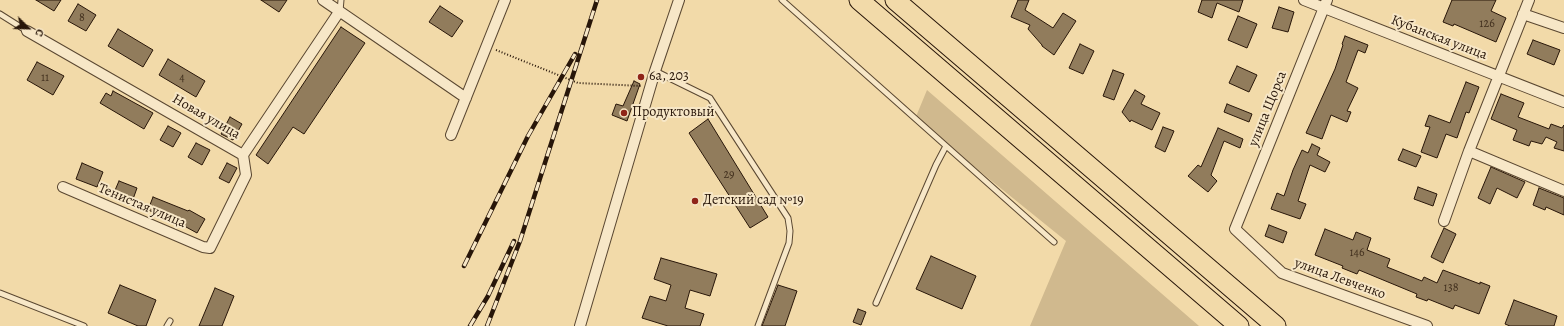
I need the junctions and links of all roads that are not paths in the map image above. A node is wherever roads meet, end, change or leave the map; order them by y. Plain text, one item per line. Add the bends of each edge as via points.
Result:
1 (322, 0) edge
2 (341, 0) edge
3 (505, 0) edge
4 (679, 0) edge
5 (782, 0) edge
6 (859, 0) edge
7 (895, 0) edge
8 (1304, 0) edge
9 (1529, 0) edge
10 (1326, 4) edge
11 (340, 12) junction
12 (0, 14) edge
13 (1523, 14) junction
14 (1564, 28) edge
15 (27, 31) joint
16 (655, 72) junction
17 (1499, 76) junction
18 (466, 98) junction
19 (1564, 102) edge
20 (450, 135) dead end
21 (946, 146) junction
22 (1469, 151) junction
23 (243, 155) junction
24 (63, 188) dead end
25 (1564, 191) edge
26 (1444, 221) dead end
27 (1234, 229) joint
28 (1054, 242) dead end
29 (0, 293) edge
30 (876, 303) dead end
31 (1236, 324) edge
32 (84, 326) edge
33 (580, 326) edge
34 (758, 326) edge
35 (1276, 326) edge
36 (1427, 326) edge

1 - 11 street
2 - 11 lane
3 - 18 street
4 - 16 street
5 - 21 lane
6 - 31 highway
7 - 35 highway
8 - 10 street, Кубанская улица
9 - 13 street
10 - 17 street, Кубанская улица
10 - 27 street, улица Щорса
11 - 18 street
11 - 23 street, Новая улица
12 - 15 lane
13 - 14 street
13 - 17 street
15 - 23 street, Новая улица
16 - 33 street
16 - 34 lane via 710,98 788,218 789,243
17 - 19 street, Кубанская улица
17 - 22 street
18 - 20 street
21 - 28 lane
21 - 30 lane
22 - 25 street
22 - 26 street
23 - 24 street, Тенистая улица via 246,175 210,248
27 - 36 street, улица Левченко via 1282,273
29 - 32 lane

